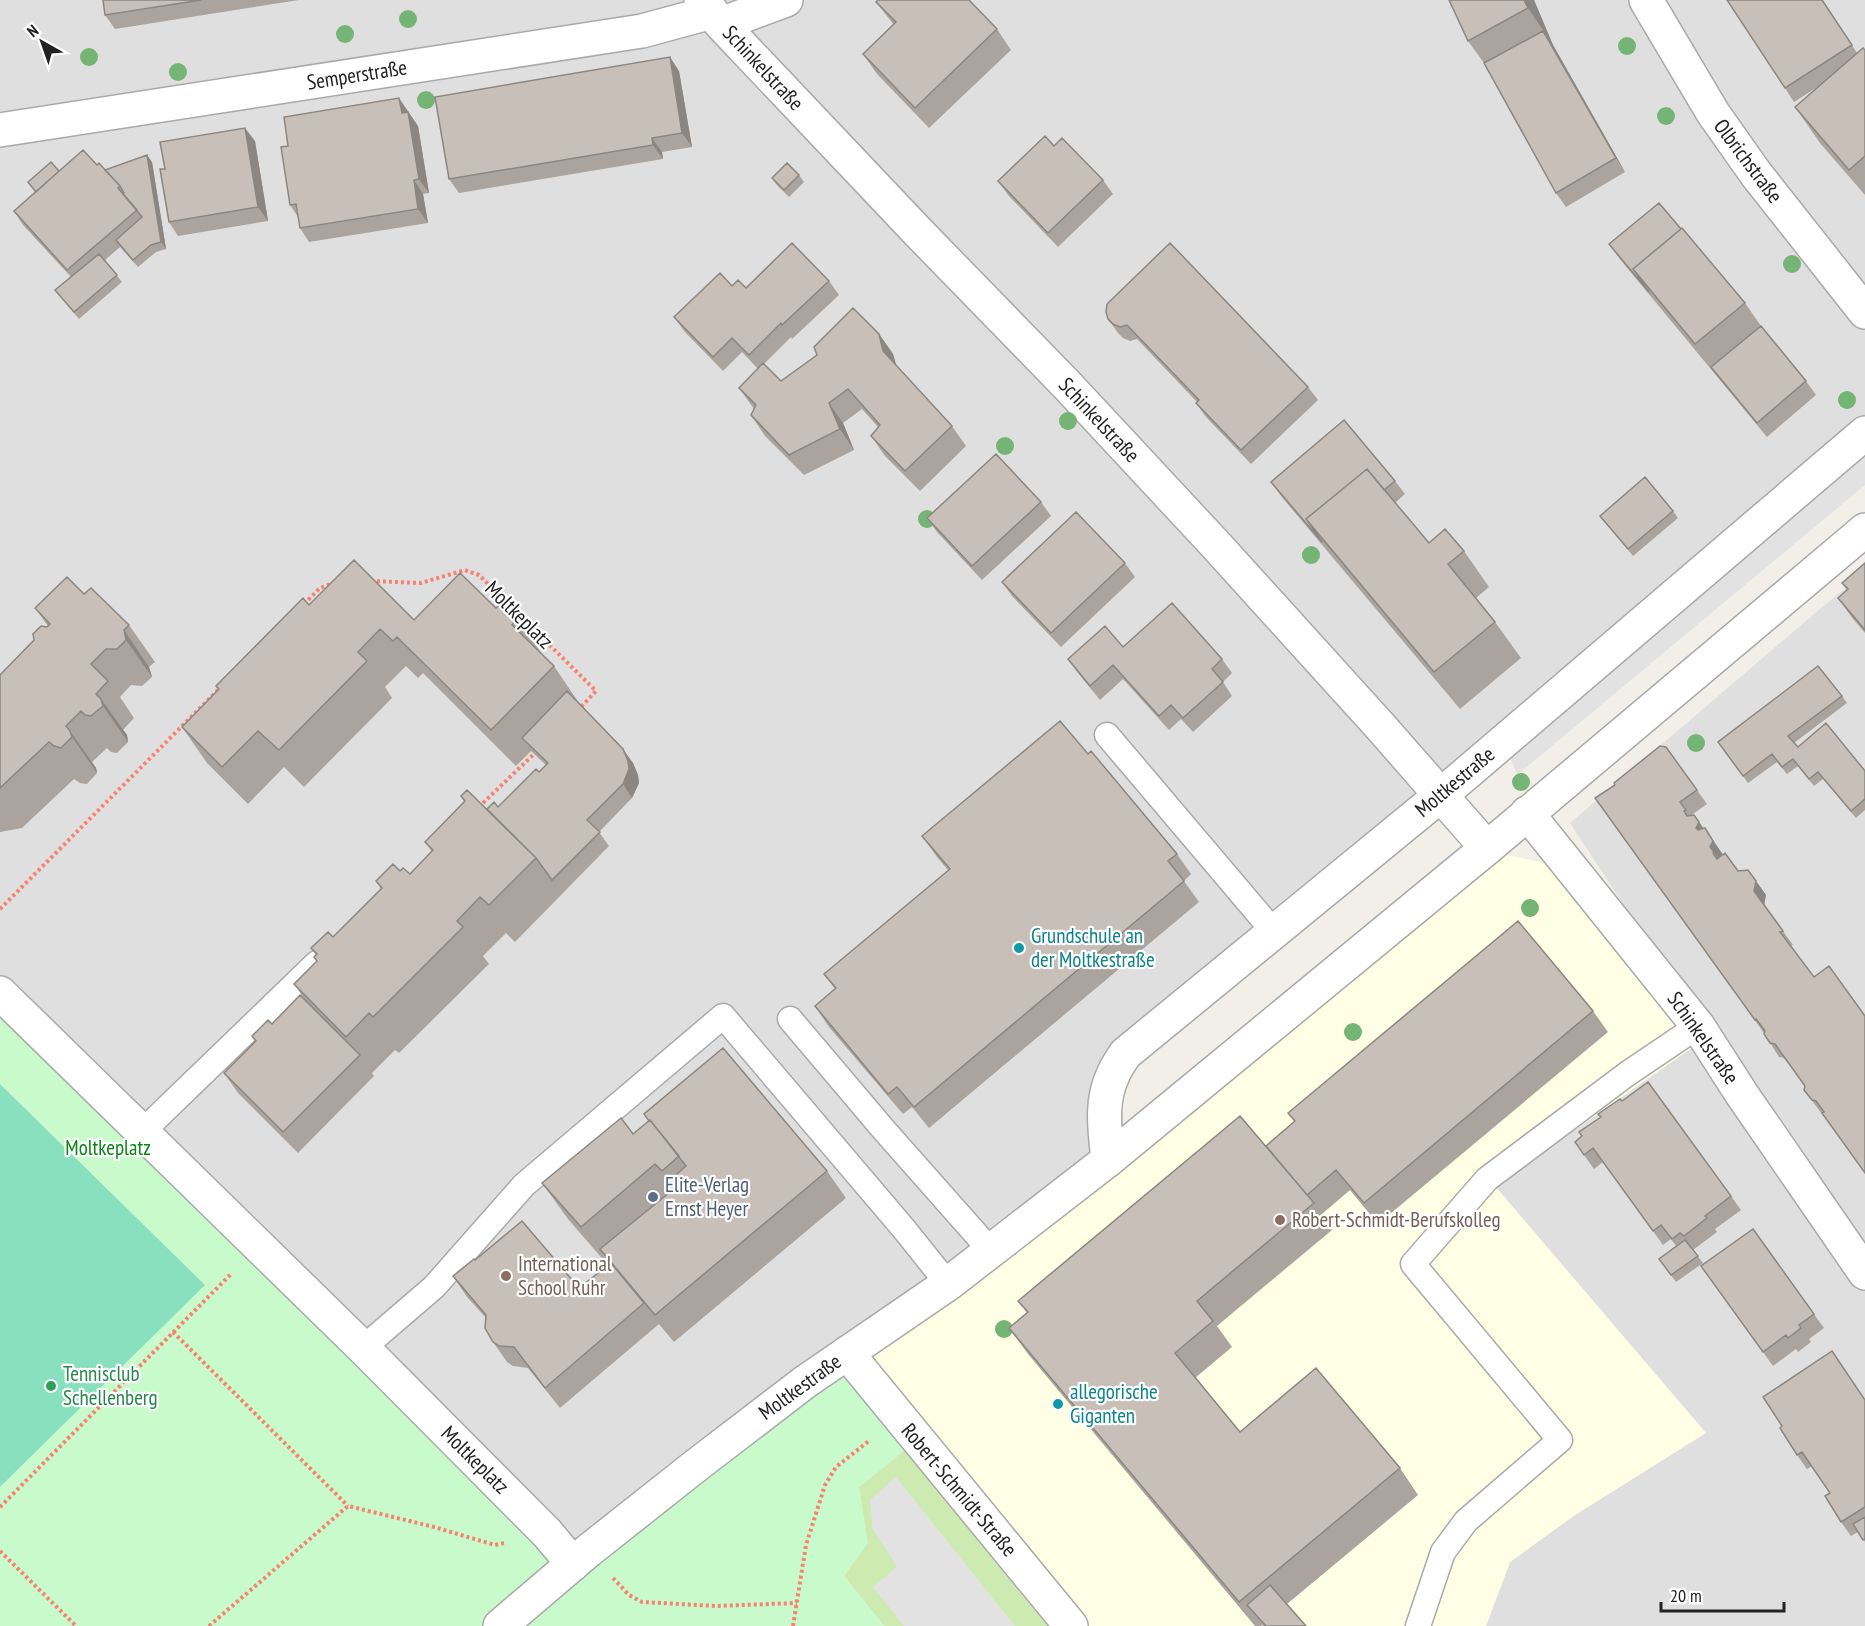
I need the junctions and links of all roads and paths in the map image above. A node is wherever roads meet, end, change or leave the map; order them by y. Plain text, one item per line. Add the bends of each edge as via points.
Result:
1 (786, 0) edge
2 (1646, 0) edge
3 (711, 12) edge
4 (0, 130) edge
5 (1865, 312) edge
6 (1865, 433) edge
7 (1865, 530) edge
8 (368, 581) edge
9 (337, 583) edge
10 (303, 605) edge
11 (227, 681) edge
12 (580, 708) edge
13 (1107, 735) dead end
14 (534, 754) edge
15 (1441, 795) junction
16 (483, 803) edge
17 (1527, 813) junction
18 (1486, 848) junction
19 (0, 909) edge
20 (1274, 933) junction
21 (329, 951) edge
22 (0, 993) edge
23 (789, 1019) dead end
24 (1698, 1026) junction
25 (142, 1132) junction
26 (1108, 1160) junction
27 (258, 1246) junction
28 (991, 1251) junction
29 (1865, 1273) edge
30 (948, 1284) junction
31 (173, 1332) junction
32 (363, 1348) junction
33 (847, 1353) junction
34 (898, 1417) junction
35 (348, 1506) junction
36 (0, 1507) edge
37 (547, 1533) junction
38 (0, 1551) edge
39 (580, 1558) junction
40 (797, 1603) junction
41 (76, 1626) edge
42 (209, 1626) edge
43 (500, 1626) edge
44 (793, 1626) edge
45 (1071, 1626) edge
46 (1418, 1626) edge

1 - 3 street, Semperstraße
2 - 5 street, Olbrichstraße via 1713,113
3 - 4 street, Semperstraße via 642,31
3 - 15 street, Schinkelstraße via 1184,510
6 - 15 street, Moltkestraße
7 - 17 street, Moltkestraße
8 - 12 path, Moltkeplatz via 421,583 465,570 479,575 596,691
9 - 10 path via 320,588
11 - 19 path
13 - 20 lane
14 - 16 path
15 - 18 street, Schinkelstraße
15 - 20 street, Moltkestraße
17 - 18 street, Moltkestraße
17 - 24 street, Schinkelstraße
18 - 26 street, Moltkestraße
20 - 26 street, Moltkestraße via 1125,1054 1112,1075 1106,1096
21 - 25 lane
22 - 25 street, Moltkeplatz
23 - 28 lane
24 - 29 street, Schinkelstraße
24 - 46 lane via 1487,1179 1413,1264 1560,1440 1466,1521 1443,1551
25 - 27 street, Moltkeplatz
26 - 28 street, Moltkestraße
27 - 31 path
27 - 32 street, Moltkeplatz
28 - 30 street, Moltkestraße
30 - 32 lane via 723,1016 524,1185 434,1287
30 - 33 street, Moltkestraße
31 - 35 path
31 - 36 path
32 - 37 street, Moltkeplatz
33 - 34 street, Robert-Schmidt-Straße
33 - 39 street, Moltkestraße
34 - 40 path via 836,1467 825,1485 806,1545
34 - 45 street, Robert-Schmidt-Straße
35 - 37 path via 495,1545
35 - 42 path
37 - 39 street, Moltkeplatz
38 - 41 path
39 - 40 path via 642,1602 716,1606
39 - 43 street, Moltkestraße
40 - 44 path

